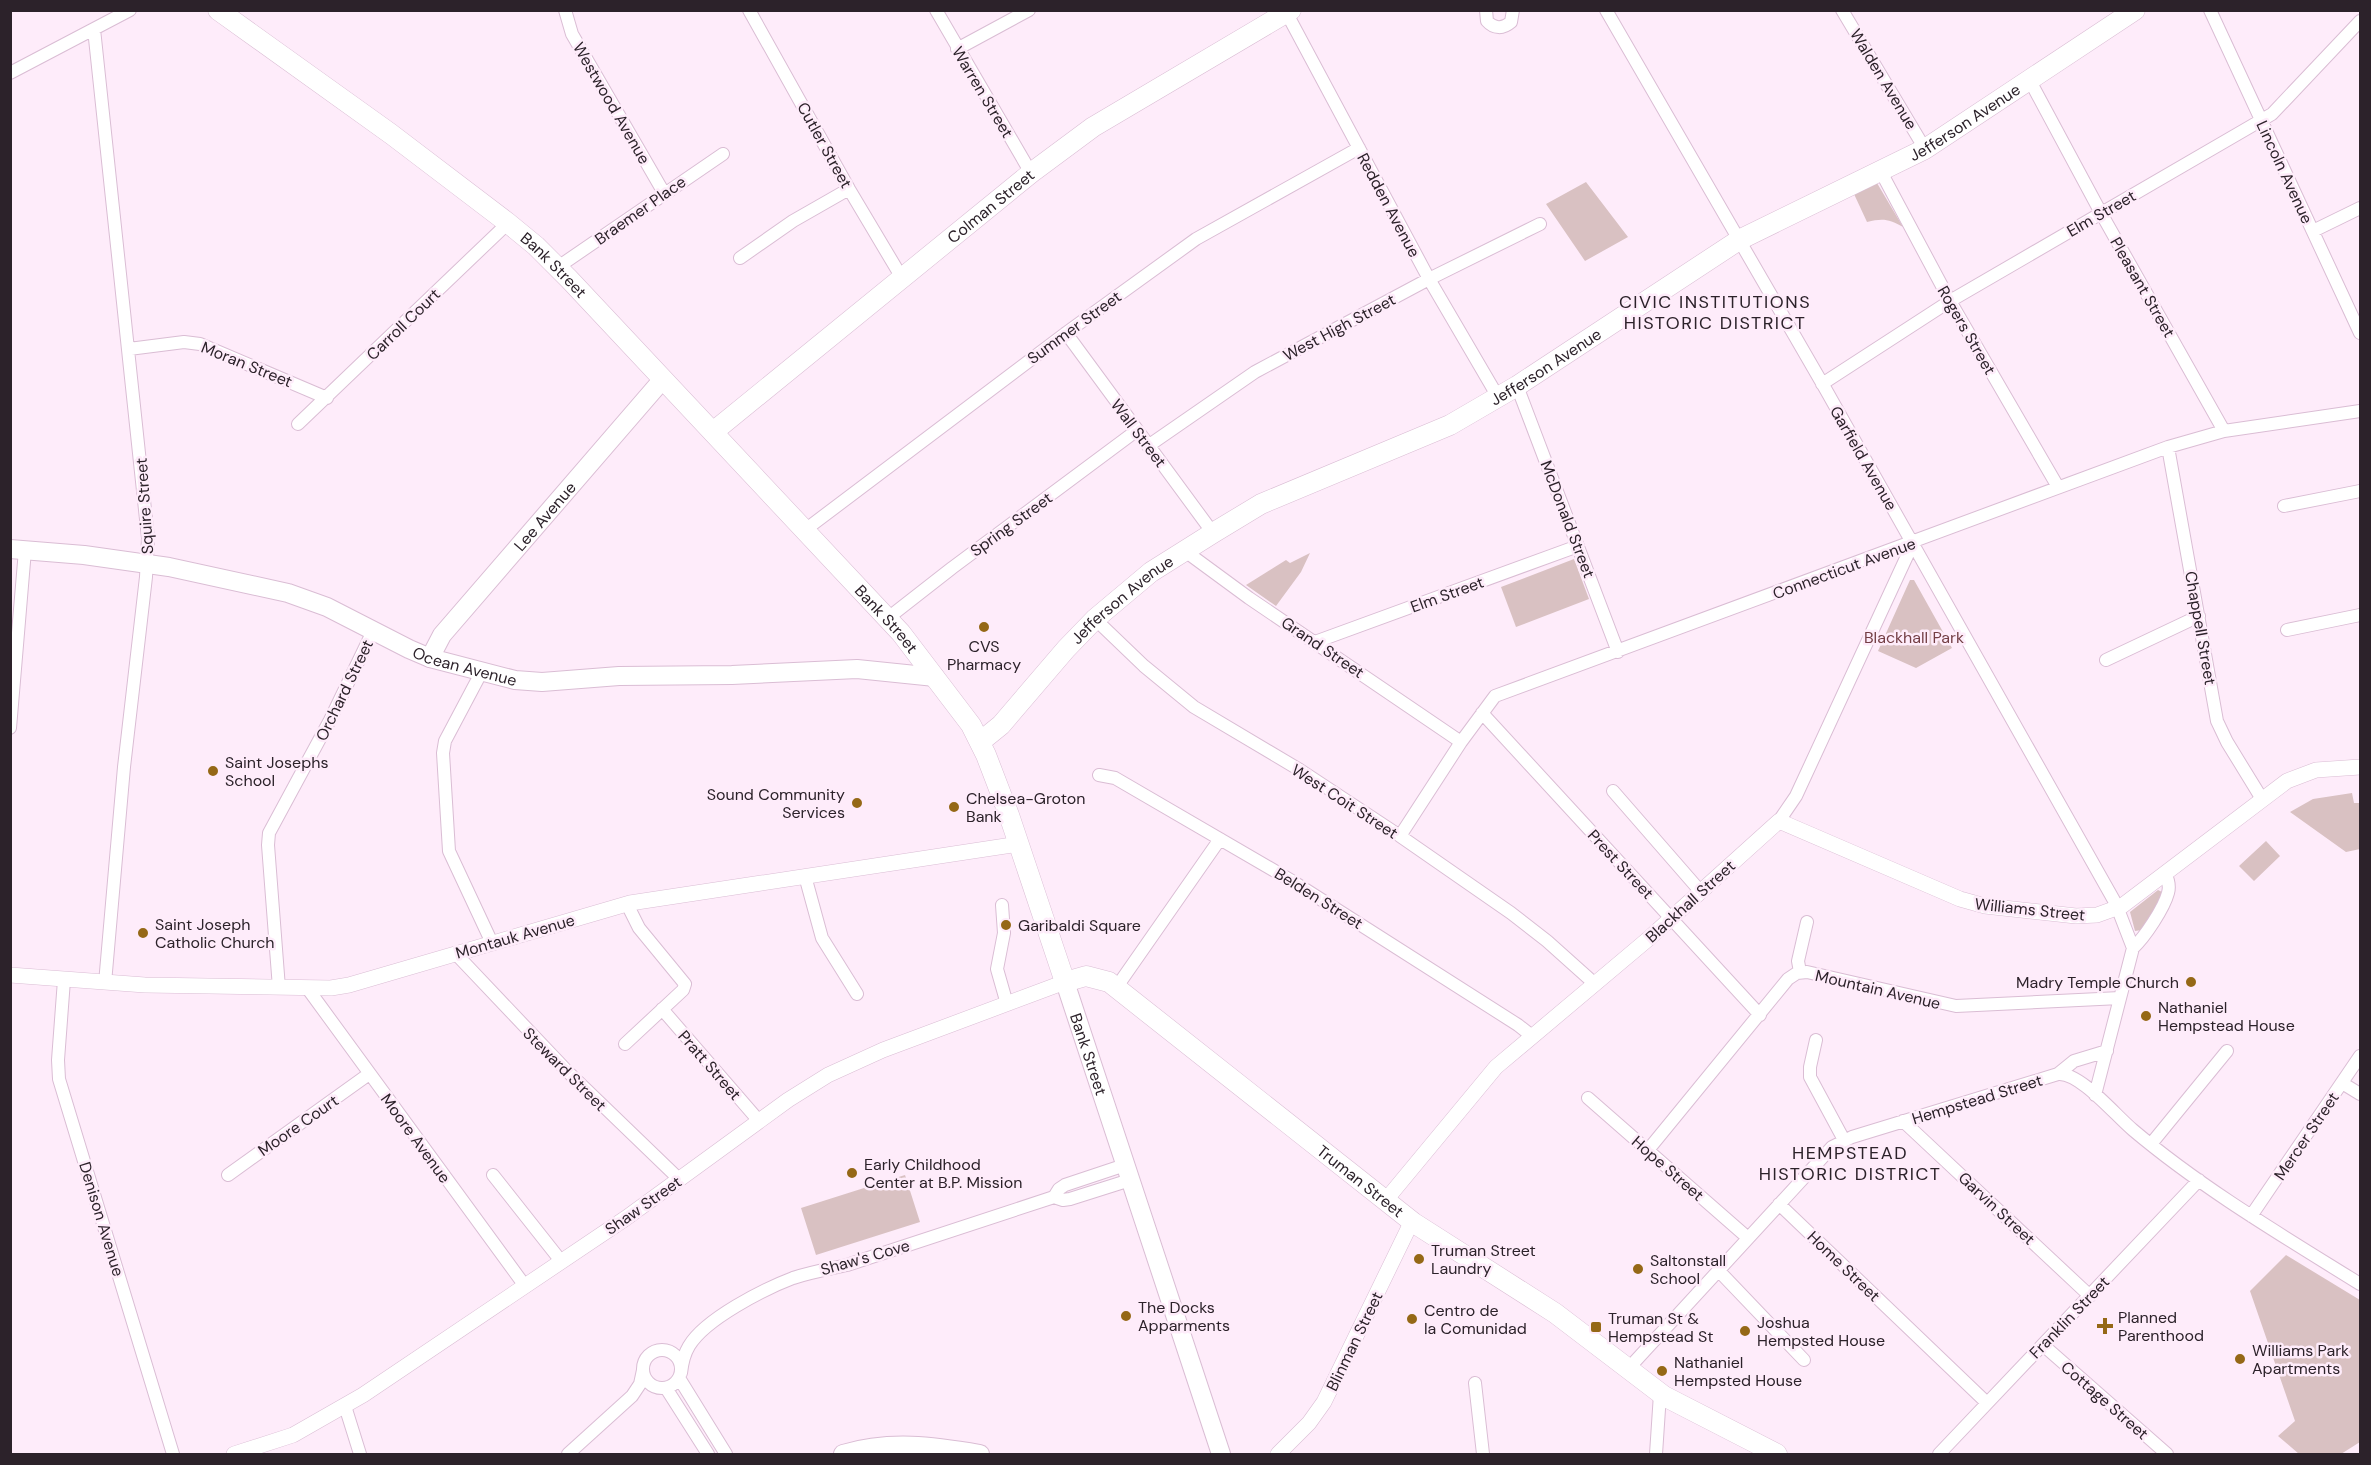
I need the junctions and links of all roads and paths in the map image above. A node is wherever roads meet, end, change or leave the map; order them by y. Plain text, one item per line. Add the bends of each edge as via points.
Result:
1 (130, 10) edge
2 (218, 10) edge
3 (565, 10) edge
4 (749, 10) edge
5 (936, 10) edge
6 (1029, 10) edge
7 (1486, 10) edge
8 (1513, 10) edge
9 (1606, 10) edge
10 (1842, 10) edge
11 (2135, 10) edge
12 (2210, 10) edge
13 (1287, 11) edge
14 (2361, 21) edge
15 (94, 29) junction
16 (957, 49) junction
17 (10, 73) edge
18 (2029, 79) junction
19 (2261, 121) junction
20 (1359, 148) junction
21 (1925, 149) junction
22 (723, 154) dead end
23 (1880, 170) junction
24 (1031, 173) junction
25 (849, 189) junction
26 (664, 193) junction
27 (2361, 208) edge
28 (2101, 213) junction
29 (508, 223) junction
30 (1540, 224) dead end
31 (2313, 231) junction
32 (1739, 240) junction
33 (740, 258) dead end
34 (558, 267) junction
35 (902, 278) junction
36 (1429, 279) junction
37 (1950, 301) junction
38 (1066, 333) junction
39 (2361, 333) edge
40 (129, 349) junction
41 (663, 379) junction
42 (1822, 384) junction
43 (1517, 387) junction
44 (1498, 397) junction
45 (327, 398) junction
46 (2361, 411) edge
47 (298, 424) dead end
48 (1136, 431) junction
49 (2224, 431) junction
50 (713, 432) junction
51 (1148, 446) junction
52 (2168, 447) junction
53 (2058, 487) junction
54 (2361, 491) edge
55 (2284, 506) dead end
56 (805, 530) junction
57 (1213, 533) junction
58 (1913, 543) junction
59 (1578, 546) junction
60 (18, 549) edge
61 (1185, 551) junction
62 (147, 564) junction
63 (2361, 615) edge
64 (2199, 616) junction
65 (888, 618) junction
66 (1095, 619) junction
67 (2287, 630) dead end
68 (373, 631) junction
69 (1315, 642) junction
70 (1617, 652) junction
71 (430, 658) junction
72 (2106, 660) dead end
73 (482, 673) junction
74 (935, 677) junction
75 (1482, 713) junction
76 (10, 728) edge
77 (981, 742) junction
78 (1461, 742) junction
79 (2361, 767) edge
80 (1099, 775) dead end
81 (1613, 791) dead end
82 (2262, 799) junction
83 (1779, 821) junction
84 (1400, 836) junction
85 (1220, 839) junction
86 (1019, 844) junction
87 (2165, 873) junction
88 (804, 876) junction
89 (1701, 892) junction
90 (627, 904) junction
91 (1002, 905) dead end
92 (2118, 908) junction
93 (1671, 918) junction
94 (1807, 922) dead end
95 (492, 943) junction
96 (2133, 948) junction
97 (456, 954) junction
98 (1800, 972) junction
99 (10, 975) edge
100 (64, 980) junction
101 (1065, 982) junction
102 (105, 983) junction
103 (1595, 984) junction
104 (279, 988) junction
105 (308, 988) junction
106 (1116, 988) junction
107 (856, 994) dead end
108 (2120, 998) junction
109 (1007, 1004) junction
110 (662, 1009) junction
111 (1760, 1015) junction
112 (1532, 1036) junction
113 (1816, 1040) dead end
114 (624, 1044) dead end
115 (2107, 1051) junction
116 (2227, 1051) dead end
117 (2361, 1056) edge
118 (369, 1074) junction
119 (2058, 1074) junction
120 (2342, 1083) junction
121 (2361, 1094) edge
122 (2095, 1095) junction
123 (1588, 1098) dead end
124 (759, 1121) junction
125 (1903, 1121) junction
126 (1844, 1140) junction
127 (2151, 1144) junction
128 (1648, 1150) junction
129 (1128, 1172) junction
130 (228, 1175) dead end
131 (494, 1175) dead end
132 (680, 1179) junction
133 (2199, 1180) junction
134 (1385, 1201) junction
135 (1779, 1204) junction
136 (2251, 1216) junction
137 (1412, 1221) junction
138 (1748, 1238) junction
139 (561, 1261) junction
140 (1718, 1270) junction
141 (2361, 1284) edge
142 (525, 1286) junction
143 (2090, 1296) junction
144 (690, 1344) junction
145 (2043, 1345) junction
146 (663, 1349) junction
147 (1804, 1360) dead end
148 (1628, 1369) junction
149 (643, 1370) junction
150 (680, 1375) junction
151 (1475, 1383) dead end
152 (661, 1387) junction
153 (1660, 1394) junction
154 (632, 1396) junction
155 (1987, 1403) junction
156 (345, 1406) junction
157 (1281, 1453) edge
158 (173, 1455) edge
159 (234, 1455) edge
160 (360, 1455) edge
161 (568, 1455) edge
162 (708, 1455) edge
163 (726, 1455) edge
164 (843, 1455) edge
165 (981, 1455) edge
166 (1221, 1455) edge
167 (1483, 1455) edge
168 (1656, 1455) edge
169 (1778, 1455) edge
170 (1939, 1455) edge
171 (2168, 1455) edge

1 - 15 street
2 - 29 main road, Bank Street
3 - 26 street, Westwood Avenue via 572,34
4 - 25 street, Cutler Street
5 - 16 street, Warren Street
6 - 16 street
7 - 8 street via 1487,21 1495,27 1511,22
9 - 32 street, Garfield Avenue
10 - 21 street, Walden Avenue
11 - 18 main road, Jefferson Avenue
12 - 19 street, Lincoln Avenue
13 - 20 street, Redden Avenue
13 - 24 main road, Colman Street via 1093,127
14 - 19 street, Elm Street
15 - 17 street
15 - 40 street, Squire Street
16 - 24 street, Warren Street
18 - 21 main road, Jefferson Avenue
18 - 28 street, Pleasant Street
19 - 28 street, Elm Street
19 - 31 street, Lincoln Avenue
20 - 36 street, Redden Avenue
20 - 38 street, Summer Street via 1196,238
21 - 23 main road, Jefferson Avenue
22 - 26 street, Braemer Place
23 - 32 main road, Jefferson Avenue
23 - 37 street, Rogers Street
24 - 35 main road, Colman Street
25 - 33 street via 793,220
25 - 35 street, Cutler Street
26 - 34 street, Braemer Place
27 - 31 street
28 - 37 street, Elm Street
28 - 49 street, Pleasant Street
29 - 34 main road, Bank Street
29 - 45 street, Carroll Court
30 - 36 street, West High Street
31 - 39 street, Lincoln Avenue
32 - 42 street, Garfield Avenue
32 - 43 main road, Jefferson Avenue
34 - 41 main road, Bank Street
35 - 50 main road, Colman Street
36 - 44 street, Redden Avenue
36 - 51 street, West High Street via 1255,372
37 - 42 street, Elm Street
37 - 53 street, Rogers Street
38 - 48 street, Wall Street
38 - 56 street, Summer Street
40 - 45 street, Moran Street via 184,342 200,344
40 - 62 street, Squire Street via 147,518
41 - 50 main road, Bank Street
41 - 71 main road, Lee Avenue via 442,635
42 - 58 street, Garfield Avenue
43 - 44 main road, Jefferson Avenue
43 - 59 street, McDonald Street
44 - 57 main road, Jefferson Avenue via 1450,425 1261,504
45 - 47 street, Carroll Court
46 - 49 street, Connecticut Avenue
48 - 51 street, Wall Street
48 - 65 street, Spring Street
49 - 52 street, Connecticut Avenue
50 - 56 main road, Bank Street
51 - 57 street, Wall Street
52 - 53 street, Connecticut Avenue
52 - 64 street, Chappell Street
53 - 58 street, Connecticut Avenue
54 - 55 street
56 - 65 main road, Bank Street
57 - 61 main road, Jefferson Avenue
58 - 70 street, Connecticut Avenue
58 - 83 street, Blackhall Street via 1797,796
58 - 92 street, Garfield Avenue
59 - 69 street, Elm Street
59 - 70 street, McDonald Street
60 - 62 main road, Ocean Avenue
60 - 76 street
61 - 66 main road, Jefferson Avenue via 1151,572
61 - 69 street, Grand Street
62 - 68 main road, Ocean Avenue via 288,593 327,607
62 - 102 street, Squire Street via 123,767
63 - 67 street
64 - 72 street
64 - 82 street, Chappell Street via 2217,721
65 - 74 main road, Bank Street
66 - 77 main road, Jefferson Avenue via 1001,726
66 - 84 street, West Coit Street via 1194,707
68 - 71 main road, Ocean Avenue
68 - 104 street, Orchard Street via 269,833
69 - 78 street, Grand Street
70 - 75 street, Connecticut Avenue via 1495,696
71 - 73 main road, Ocean Avenue
73 - 74 main road, Ocean Avenue via 542,682 836,669
73 - 95 street via 445,741 443,753 449,851
74 - 77 main road, Bank Street
75 - 78 street, Connecticut Avenue
75 - 93 street, Prest Street
77 - 86 main road, Bank Street
78 - 84 street, Connecticut Avenue
79 - 82 street, Williams Street via 2306,773
80 - 85 street, Belden Street via 1115,778
81 - 89 street
82 - 87 street, Williams Street
83 - 89 street, Blackhall Street
83 - 92 street, Williams Street via 1972,903 2076,916
84 - 103 street, West Coit Street via 1538,934
85 - 106 street
85 - 112 street, Belden Street via 1370,930
86 - 88 street, Montauk Avenue
86 - 101 main road, Bank Street
87 - 92 street, Williams Street
87 - 96 street via 2167,896
88 - 90 street, Montauk Avenue
88 - 107 street via 822,939
89 - 93 street, Blackhall Street
90 - 95 street, Montauk Avenue
90 - 110 street via 639,928 685,983 684,989
91 - 109 street via 1004,933 997,969
92 - 96 street, Garfield Avenue
93 - 103 street, Blackhall Street
93 - 111 street, Prest Street
94 - 98 street via 1798,961
95 - 97 street, Montauk Avenue
96 - 108 street
97 - 105 street, Montauk Avenue via 349,985
97 - 132 street, Steward Street via 567,1071
98 - 108 street, Mountain Avenue via 1956,1006
98 - 111 street, Mountain Avenue via 1788,979
99 - 100 street, Montauk Avenue
100 - 102 street, Montauk Avenue
100 - 158 street, Denison Avenue via 59,1079
101 - 106 main road, Truman Street via 1094,976
101 - 109 street, Shaw Street
101 - 129 main road, Bank Street
102 - 104 street, Montauk Avenue
103 - 112 street, Blackhall Street
104 - 105 street, Montauk Avenue
105 - 118 street, Moore Avenue
106 - 134 main road, Truman Street
108 - 115 street
109 - 124 street, Shaw Street via 849,1065 807,1087
110 - 114 street
110 - 124 street, Pratt Street
111 - 128 street, Mountain Avenue
112 - 134 street, Blackhall Street via 1485,1079
113 - 126 street via 1810,1077
115 - 119 street via 2074,1062
115 - 122 street
116 - 127 street
117 - 120 street, Mercer Street
118 - 130 street, Moore Court
118 - 142 street, Moore Avenue
119 - 122 street, Hempstead Street via 2074,1077
119 - 125 street, Hempstead Street
120 - 121 street
120 - 136 street, Mercer Street
122 - 127 street, Hempstead Street
123 - 128 street, Hope Street
124 - 132 street, Shaw Street
125 - 126 street, Hempstead Street
125 - 143 street, Garvin Street
126 - 135 street, Hempstead Street via 1826,1151
127 - 133 street, Hempstead Street
128 - 138 street, Hope Street
129 - 144 street, Shaw's Cove via 1065,1185 1054,1197 775,1285 737,1305
129 - 166 main road, Bank Street
131 - 139 street
132 - 139 street, Shaw Street
133 - 136 street, Hempstead Street
133 - 143 street, Franklin Street
134 - 137 main road, Truman Street
135 - 138 street, Hempstead Street
135 - 155 street, Home Street
136 - 141 street, Hempstead Street
137 - 148 main road, Truman Street via 1555,1313
137 - 157 street, Blinman Street via 1324,1402
138 - 140 street, Hempstead Street
139 - 142 street, Shaw Street
140 - 147 street
140 - 148 street, Hempstead Street
142 - 156 street, Shaw Street
143 - 145 street, Franklin Street
144 - 146 street, Shaw's Cove
144 - 150 street
145 - 155 street, Franklin Street
145 - 171 street, Cottage Street
146 - 149 street via 648,1355
146 - 150 street via 678,1357
148 - 153 main road, Truman Street
149 - 152 street via 646,1380
149 - 154 street
150 - 152 street
150 - 163 street
151 - 167 street
152 - 154 street
152 - 162 street
153 - 168 street
153 - 169 main road, Truman Street
154 - 161 street
155 - 170 street, Franklin Street
156 - 159 street, Shaw Street via 293,1435
156 - 160 street
164 - 165 main road via 900,1444

